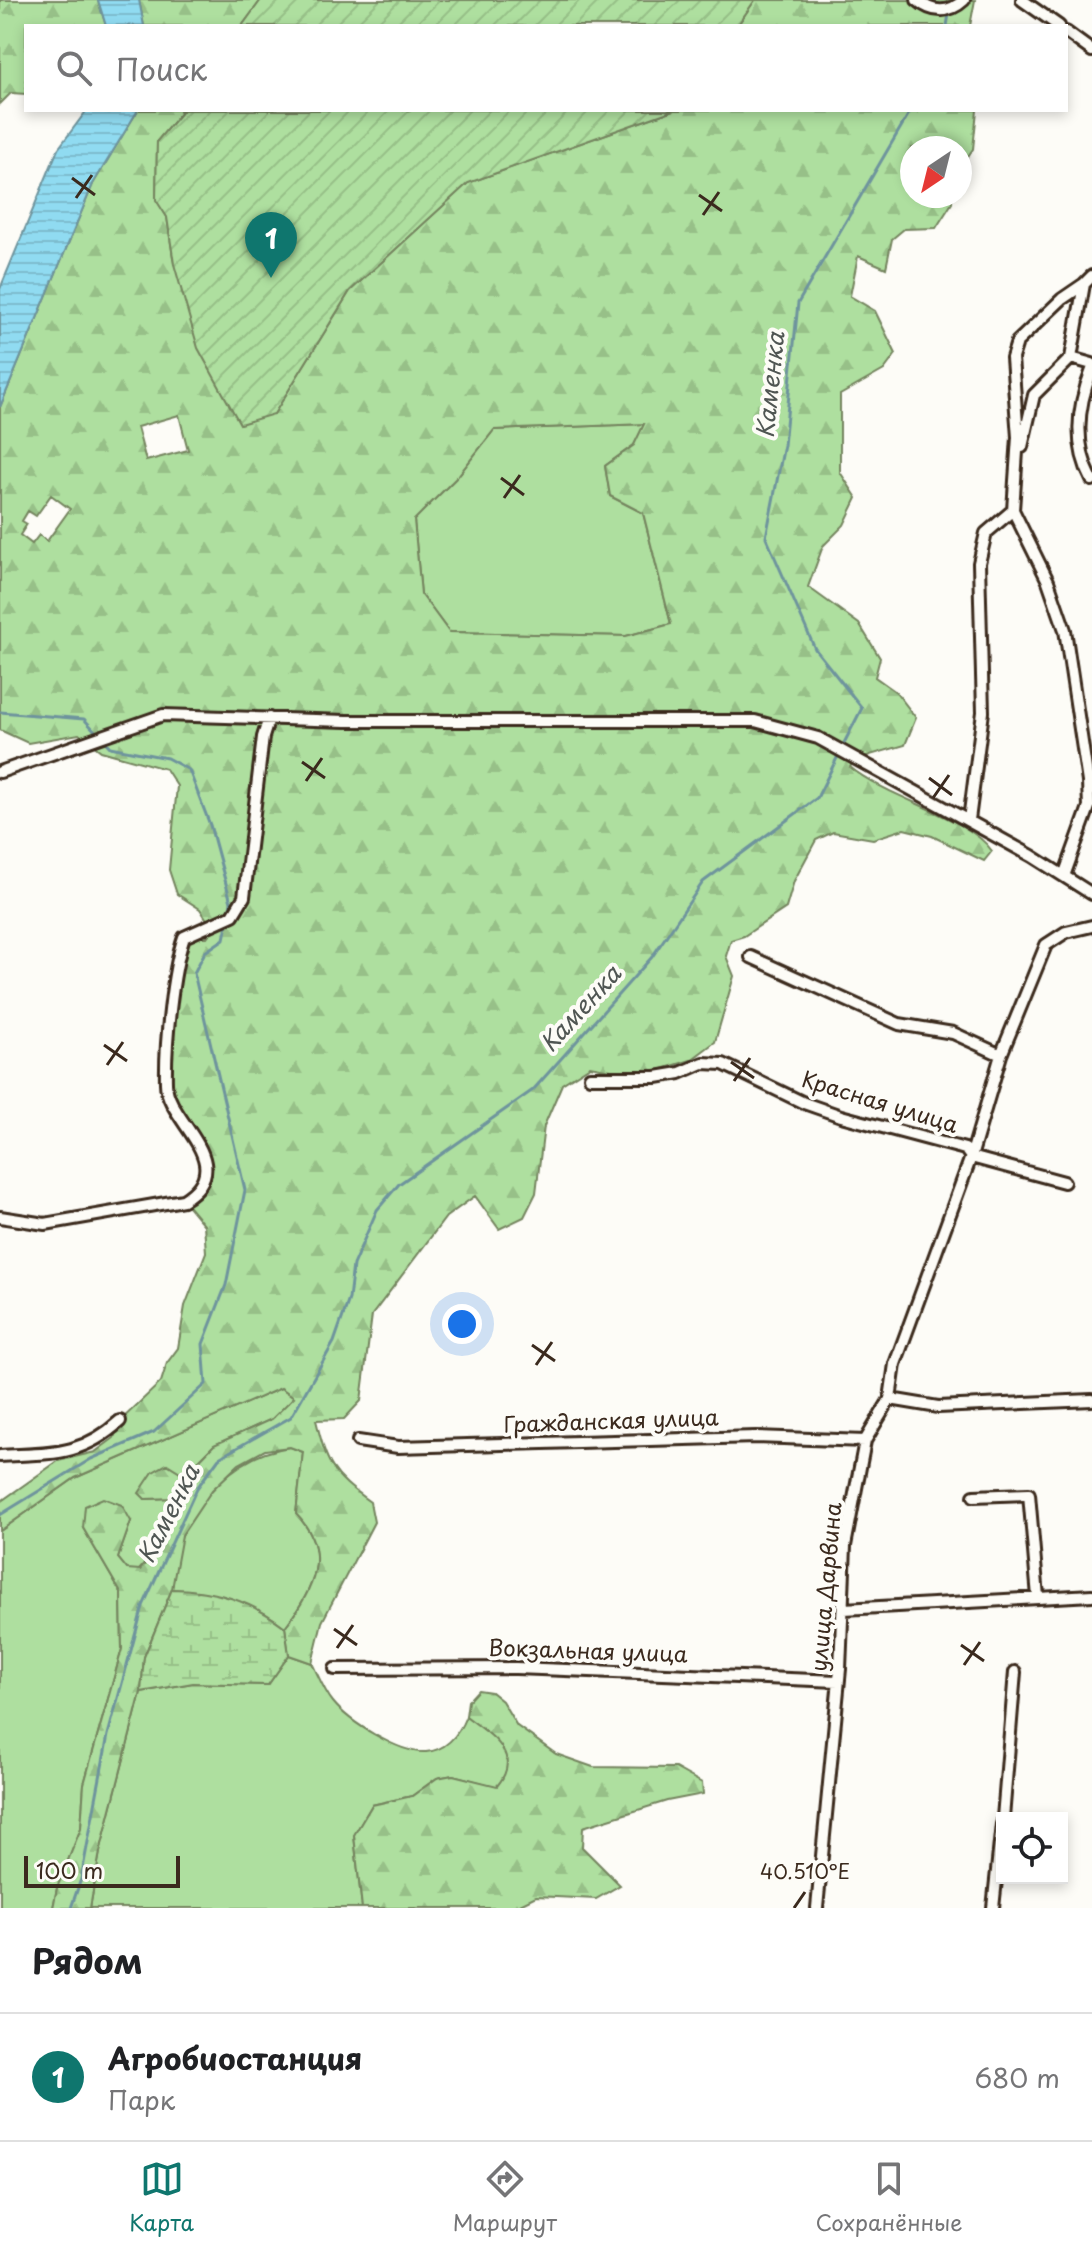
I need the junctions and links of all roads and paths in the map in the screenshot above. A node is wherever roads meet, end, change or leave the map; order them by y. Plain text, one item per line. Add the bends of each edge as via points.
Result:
1 (917, 0) edge
2 (964, 0) edge
3 (1022, 0) edge
4 (1056, 24) edge
5 (1068, 33) edge
6 (1092, 51) edge
7 (1088, 280) edge
8 (1071, 358) junction
9 (1092, 364) edge
10 (1092, 370) edge
11 (1016, 460) junction
12 (1092, 480) edge
13 (1013, 510) junction
14 (269, 718) junction
15 (0, 772) edge
16 (969, 820) junction
17 (1064, 876) junction
18 (1092, 894) edge
19 (1092, 926) edge
20 (751, 957) dead end
21 (1001, 1055) junction
22 (590, 1077) dead end
23 (971, 1157) junction
24 (1064, 1182) dead end
25 (0, 1217) edge
26 (890, 1399) junction
27 (1092, 1400) edge
28 (120, 1421) dead end
29 (358, 1441) dead end
30 (865, 1441) junction
31 (0, 1456) edge
32 (974, 1496) dead end
33 (1092, 1595) edge
34 (1038, 1597) junction
35 (844, 1609) junction
36 (335, 1669) dead end
37 (1015, 1672) dead end
38 (838, 1681) junction
39 (1003, 1812) edge
40 (996, 1880) edge
41 (817, 1908) edge
42 (993, 1908) edge

1 - 2 street via 938,11 956,8
3 - 4 street
5 - 6 street
7 - 8 street
7 - 11 street via 1017,342 1012,358
8 - 9 street
8 - 11 street via 1034,395
10 - 12 street via 1078,427
11 - 13 street
13 - 16 street via 986,533 979,563 984,698
13 - 17 street via 1065,630 1088,782 1089,807
14 - 15 street via 163,715
14 - 16 street via 755,721 818,738
14 - 25 street via 244,897 233,915 184,937 175,961 166,1087 200,1143 203,1175 196,1192 183,1200 45,1224
16 - 17 street
17 - 18 street
19 - 21 street, улица Дарвина via 1066,932 1046,945
20 - 21 street via 888,1020 953,1033
21 - 23 street, улица Дарвина
22 - 23 street, Красная улица via 643,1078 680,1073 703,1063 723,1064 804,1103 965,1149
23 - 24 street, Красная улица
23 - 26 street, улица Дарвина via 895,1364
26 - 27 street via 938,1407
26 - 30 street, улица Дарвина
28 - 31 street via 86,1447
29 - 30 street, Гражданская улица via 398,1447 756,1437
30 - 35 street, улица Дарвина via 845,1547
32 - 34 street via 1029,1494
33 - 34 street
34 - 35 street
35 - 38 street, улица Дарвина
36 - 38 street, Вокзальная улица via 516,1668
37 - 39 street
38 - 41 street, улица Дарвина
40 - 42 street

